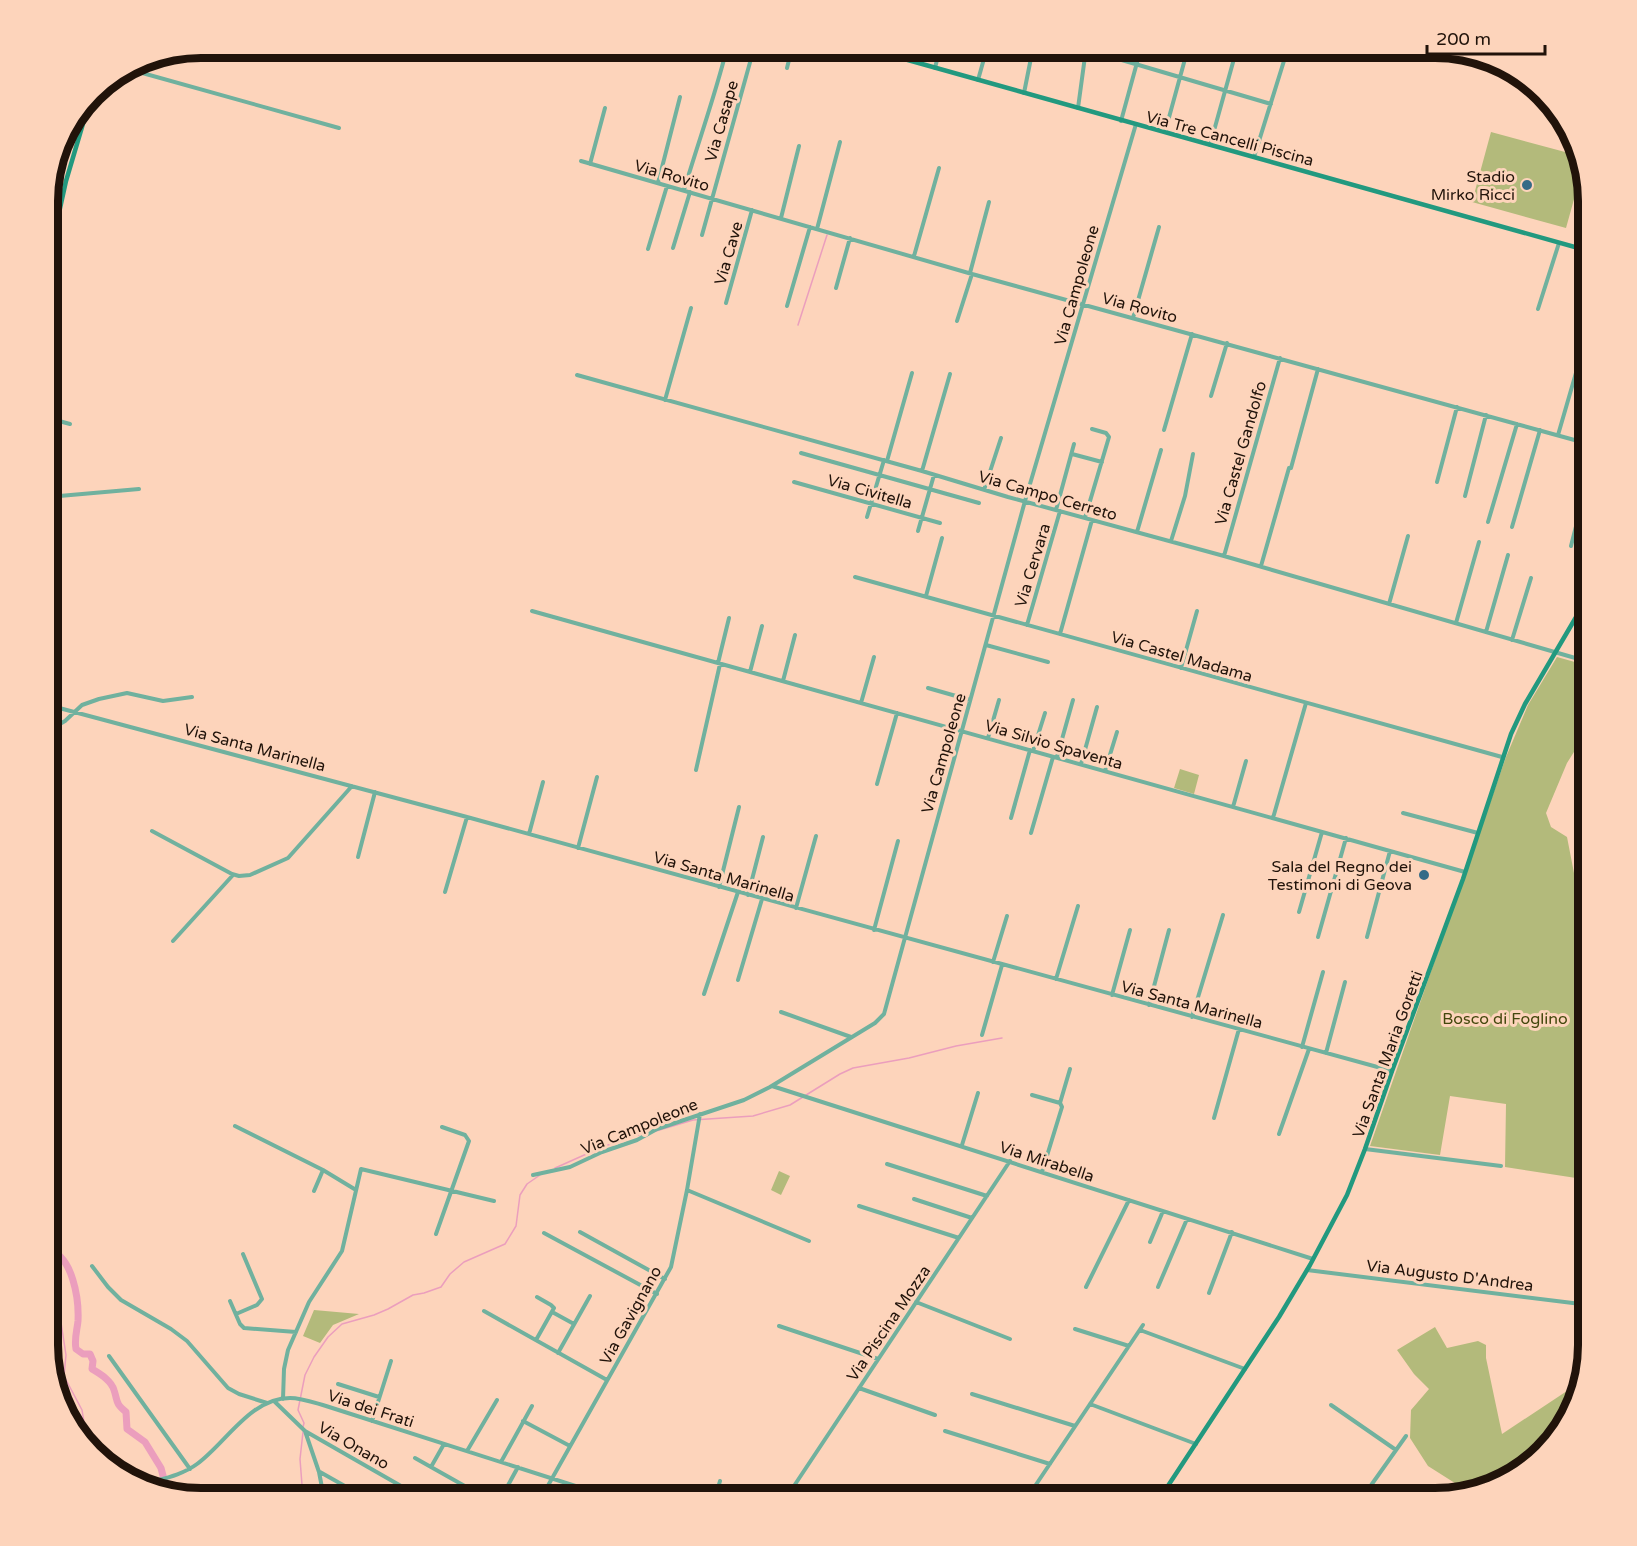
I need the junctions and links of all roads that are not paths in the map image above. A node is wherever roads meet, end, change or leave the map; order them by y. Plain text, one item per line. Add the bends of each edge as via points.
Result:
1 (901, 58) edge
2 (937, 58) edge
3 (984, 58) edge
4 (1031, 58) edge
5 (1083, 58) edge
6 (1115, 58) edge
7 (1139, 58) edge
8 (1185, 58) edge
9 (1234, 58) edge
10 (1282, 58) edge
11 (724, 59) edge
12 (751, 59) edge
13 (789, 59) edge
14 (1285, 59) joint
15 (1137, 65) junction
16 (787, 68) dead end
17 (934, 68) junction
18 (140, 72) edge
19 (1180, 77) junction
20 (978, 80) junction
21 (1225, 91) junction
22 (1024, 93) junction
23 (680, 98) dead end
24 (1271, 104) junction
25 (604, 108) dead end
26 (1078, 108) junction
27 (84, 120) edge
28 (1121, 121) junction
29 (1136, 124) junction
30 (339, 128) dead end
31 (1165, 132) junction
32 (840, 142) dead end
33 (1210, 145) junction
34 (799, 146) dead end
35 (1254, 157) junction
36 (581, 161) dead end
37 (590, 164) junction
38 (939, 168) dead end
39 (658, 183) junction
40 (667, 186) junction
41 (684, 190) junction
42 (690, 192) junction
43 (712, 198) junction
44 (62, 199) joint
45 (989, 202) dead end
46 (752, 210) junction
47 (59, 213) edge
48 (781, 218) junction
49 (810, 226) junction
50 (1159, 227) dead end
51 (817, 229) junction
52 (702, 235) dead end
53 (850, 238) junction
54 (1559, 243) junction
55 (673, 248) dead end
56 (1578, 248) edge
57 (648, 249) dead end
58 (914, 256) junction
59 (971, 273) junction
60 (836, 288) dead end
61 (726, 303) dead end
62 (1084, 304) junction
63 (787, 306) dead end
64 (691, 308) dead end
65 (1538, 309) dead end
66 (1132, 318) junction
67 (957, 321) dead end
68 (1192, 334) junction
69 (1227, 343) junction
70 (1280, 358) junction
71 (1578, 366) edge
72 (1318, 369) junction
73 (912, 373) dead end
74 (950, 374) dead end
75 (577, 375) dead end
76 (1211, 396) dead end
77 (665, 399) junction
78 (1457, 407) junction
79 (1486, 415) junction
80 (59, 421) edge
81 (70, 424) dead end
82 (1517, 424) junction
83 (1092, 429) dead end
84 (1164, 430) dead end
85 (1540, 430) junction
86 (1558, 435) junction
87 (1000, 438) dead end
88 (1578, 441) edge
89 (1074, 444) dead end
90 (1161, 450) dead end
91 (801, 453) dead end
92 (1072, 454) junction
93 (1193, 454) dead end
94 (885, 461) junction
95 (1102, 462) junction
96 (922, 471) junction
97 (879, 475) junction
98 (934, 475) junction
99 (794, 482) dead end
100 (1437, 482) dead end
101 (139, 489) dead end
102 (930, 489) junction
103 (984, 490) junction
104 (59, 496) edge
105 (1465, 496) dead end
106 (1025, 501) junction
107 (978, 503) dead end
108 (871, 504) junction
109 (1058, 511) junction
110 (867, 517) dead end
111 (922, 518) junction
112 (1085, 518) junction
113 (1578, 519) edge
114 (1092, 520) junction
115 (1488, 522) dead end
116 (940, 523) dead end
117 (1512, 527) dead end
118 (918, 531) dead end
119 (1137, 532) junction
120 (1408, 536) dead end
121 (942, 538) dead end
122 (1171, 541) junction
123 (1479, 542) dead end
124 (1571, 546) dead end
125 (1224, 555) junction
126 (1508, 555) dead end
127 (1262, 566) junction
128 (855, 577) dead end
129 (1531, 578) dead end
130 (926, 596) junction
131 (1389, 604) junction
132 (532, 611) dead end
133 (1197, 611) dead end
134 (1578, 614) edge
135 (995, 615) junction
136 (729, 618) dead end
137 (1456, 623) junction
138 (1027, 625) junction
139 (762, 626) dead end
140 (1486, 632) junction
141 (1060, 634) junction
142 (795, 635) dead end
143 (1512, 640) junction
144 (986, 645) junction
145 (1556, 653) junction
146 (874, 657) dead end
147 (1578, 659) edge
148 (1048, 662) dead end
149 (719, 664) junction
150 (1181, 668) junction
151 (750, 672) junction
152 (783, 681) junction
153 (928, 688) dead end
154 (192, 697) dead end
155 (970, 700) junction
156 (999, 700) dead end
157 (1073, 700) dead end
158 (861, 703) junction
159 (1306, 703) junction
160 (1097, 707) dead end
161 (59, 708) edge
162 (74, 712) junction
163 (897, 712) junction
164 (1045, 713) dead end
165 (59, 725) edge
166 (962, 730) junction
167 (1117, 732) dead end
168 (988, 738) junction
169 (1032, 751) junction
170 (1055, 757) junction
171 (1502, 757) junction
172 (1246, 761) dead end
173 (1081, 764) junction
174 (696, 770) dead end
175 (1105, 771) junction
176 (597, 777) dead end
177 (543, 782) dead end
178 (877, 784) dead end
179 (352, 786) junction
180 (375, 792) junction
181 (739, 807) dead end
182 (1233, 807) junction
183 (1403, 813) dead end
184 (467, 817) junction
185 (1011, 818) dead end
186 (1273, 818) junction
187 (152, 831) dead end
188 (1322, 832) junction
189 (1032, 833) dead end
190 (1478, 833) junction
191 (529, 834) junction
192 (816, 836) dead end
193 (763, 837) dead end
194 (1346, 838) junction
195 (898, 841) dead end
196 (578, 848) junction
197 (1390, 851) junction
198 (358, 857) dead end
199 (1465, 872) junction
200 (233, 875) junction
201 (718, 887) junction
202 (445, 892) dead end
203 (738, 892) junction
204 (748, 895) junction
205 (762, 899) junction
206 (1078, 906) dead end
207 (796, 908) junction
208 (1299, 912) dead end
209 (1223, 915) dead end
210 (1007, 916) dead end
211 (874, 930) junction
212 (1130, 930) dead end
213 (1169, 930) dead end
214 (1318, 937) dead end
215 (1366, 937) dead end
216 (905, 938) junction
217 (173, 941) dead end
218 (993, 962) junction
219 (1002, 964) junction
220 (1323, 972) dead end
221 (1056, 979) junction
222 (738, 980) dead end
223 (1345, 982) dead end
224 (704, 994) dead end
225 (1112, 994) junction
226 (1149, 1005) junction
227 (782, 1012) dead end
228 (1192, 1017) junction
229 (1239, 1029) junction
230 (982, 1035) dead end
231 (851, 1037) junction
232 (1302, 1047) junction
233 (1309, 1049) junction
234 (1326, 1053) junction
235 (1070, 1069) dead end
236 (1392, 1071) junction
237 (772, 1086) junction
238 (978, 1093) dead end
239 (1032, 1095) dead end
240 (1060, 1103) junction
241 (700, 1114) junction
242 (1214, 1118) dead end
243 (236, 1126) dead end
244 (442, 1127) dead end
245 (1279, 1134) dead end
246 (962, 1145) junction
247 (1365, 1149) junction
248 (1010, 1161) junction
249 (887, 1164) dead end
250 (1501, 1166) dead end
251 (323, 1170) junction
252 (1042, 1172) junction
253 (533, 1175) dead end
254 (356, 1190) junction
255 (452, 1190) junction
256 (687, 1190) junction
257 (314, 1191) dead end
258 (987, 1196) junction
259 (914, 1199) dead end
260 (1129, 1200) junction
261 (494, 1201) dead end
262 (859, 1206) dead end
263 (1163, 1211) junction
264 (972, 1218) junction
265 (1187, 1218) junction
266 (1232, 1232) junction
267 (436, 1233) dead end
268 (543, 1233) dead end
269 (580, 1233) dead end
270 (959, 1238) junction
271 (809, 1241) dead end
272 (1150, 1242) dead end
273 (243, 1254) dead end
274 (1313, 1259) junction
275 (92, 1266) dead end
276 (1307, 1270) junction
277 (665, 1279) junction
278 (1086, 1287) dead end
279 (1158, 1287) dead end
280 (1209, 1293) dead end
281 (657, 1294) junction
282 (590, 1296) dead end
283 (537, 1297) dead end
284 (230, 1301) dead end
285 (916, 1302) junction
286 (1578, 1304) edge
287 (484, 1311) dead end
288 (554, 1313) dead end
289 (236, 1314) junction
290 (574, 1324) junction
291 (1143, 1325) dead end
292 (779, 1326) dead end
293 (1075, 1329) dead end
294 (1140, 1330) junction
295 (296, 1332) junction
296 (1010, 1339) dead end
297 (536, 1340) junction
298 (1129, 1346) junction
299 (558, 1353) junction
300 (109, 1356) dead end
301 (878, 1359) junction
302 (391, 1361) dead end
303 (1245, 1369) junction
304 (607, 1380) junction
305 (339, 1384) dead end
306 (859, 1388) junction
307 (972, 1394) dead end
308 (379, 1397) junction
309 (283, 1399) junction
310 (497, 1400) dead end
311 (274, 1401) junction
312 (268, 1404) junction
313 (1090, 1404) junction
314 (1331, 1405) dead end
315 (532, 1406) dead end
316 (935, 1415) dead end
317 (372, 1421) junction
318 (523, 1421) junction
319 (1075, 1426) junction
320 (305, 1431) junction
321 (945, 1431) dead end
322 (1406, 1436) dead end
323 (444, 1444) junction
324 (1197, 1444) junction
325 (570, 1446) junction
326 (1396, 1450) junction
327 (467, 1451) junction
328 (415, 1458) dead end
329 (501, 1462) junction
330 (1050, 1464) junction
331 (431, 1467) junction
332 (518, 1467) junction
333 (190, 1469) junction
334 (319, 1472) junction
335 (552, 1478) junction
336 (156, 1480) edge
337 (720, 1481) dead end
338 (322, 1488) edge
339 (348, 1488) edge
340 (404, 1488) edge
341 (468, 1488) edge
342 (506, 1488) edge
343 (546, 1488) edge
344 (582, 1488) edge
345 (718, 1488) edge
346 (793, 1488) edge
347 (1034, 1488) edge
348 (1167, 1488) edge
349 (1369, 1488) edge

1 - 17 main road, Via Tre Cancelli Piscina
2 - 17 street
3 - 20 street
4 - 22 street
5 - 26 street
6 - 15 street
7 - 15 street
8 - 19 street
9 - 21 street
10 - 14 street
11 - 41 street
12 - 43 street, Via Casape
13 - 16 street
14 - 24 street
15 - 19 street
15 - 28 street
17 - 20 main road, Via Tre Cancelli Piscina
18 - 30 street
19 - 21 street
19 - 31 street
20 - 22 main road, Via Tre Cancelli Piscina
21 - 24 street
21 - 33 street
22 - 26 main road, Via Tre Cancelli Piscina
23 - 39 street
24 - 35 street
25 - 37 street
26 - 28 main road, Via Tre Cancelli Piscina
27 - 44 main road
28 - 29 main road, Via Tre Cancelli Piscina
29 - 31 main road, Via Tre Cancelli Piscina
29 - 62 street, Via Campoleone
31 - 33 main road, Via Tre Cancelli Piscina
32 - 51 street
33 - 35 main road, Via Tre Cancelli Piscina
34 - 48 street
35 - 54 main road, Via Tre Cancelli Piscina
36 - 37 street, Via Rovito
37 - 39 street, Via Rovito
38 - 58 street
39 - 40 street, Via Rovito
40 - 41 street, Via Rovito
40 - 57 street
41 - 42 street, Via Rovito
42 - 43 street, Via Rovito
42 - 55 street
43 - 46 street, Via Rovito
43 - 52 street, Via Casape
44 - 47 main road
45 - 59 street
46 - 48 street, Via Rovito
46 - 61 street, Via Cave
48 - 49 street, Via Rovito
49 - 51 street, Via Rovito
49 - 63 street
50 - 66 street
51 - 53 street, Via Rovito
53 - 58 street, Via Rovito
53 - 60 street
54 - 56 main road, Via Tre Cancelli Piscina
54 - 65 street
58 - 59 street, Via Rovito
59 - 62 street, Via Rovito
59 - 67 street
62 - 66 street, Via Rovito
62 - 106 street, Via Campoleone
64 - 77 street
66 - 68 street, Via Rovito
68 - 69 street, Via Rovito
68 - 84 street
69 - 70 street, Via Rovito
69 - 76 street
70 - 72 street, Via Rovito
70 - 125 street, Via Castel Gandolfo
71 - 86 street
72 - 78 street, Via Rovito
72 - 127 street
73 - 94 street
74 - 96 street
75 - 77 street, Via Campo Cerreto
77 - 94 street, Via Campo Cerreto
78 - 79 street, Via Rovito
78 - 100 street
79 - 82 street, Via Rovito
79 - 105 street
80 - 81 street
82 - 85 street, Via Rovito
82 - 115 street
83 - 95 street via 1109,437
85 - 86 street, Via Rovito
85 - 117 street
86 - 88 street, Via Rovito
87 - 103 street
89 - 92 street, Via Cervara
90 - 119 street
91 - 97 street
92 - 95 street
92 - 109 street, Via Cervara
93 - 122 street
94 - 96 street, Via Campo Cerreto
94 - 97 street
95 - 112 street
96 - 98 street, Via Campo Cerreto
97 - 102 street
97 - 108 street
98 - 102 street
98 - 103 street, Via Campo Cerreto
99 - 108 street, Via Civitella
101 - 104 street
102 - 107 street
102 - 111 street
103 - 106 street, Via Campo Cerreto
106 - 109 street, Via Campo Cerreto
106 - 135 street, Via Campoleone
108 - 110 street
108 - 111 street, Via Civitella
109 - 112 street, Via Campo Cerreto
109 - 138 street, Via Cervara
111 - 116 street, Via Civitella
111 - 118 street
112 - 114 street, Via Campo Cerreto
113 - 124 street
114 - 119 street, Via Campo Cerreto
114 - 141 street
119 - 122 street, Via Campo Cerreto
120 - 131 street
121 - 130 street
122 - 125 street, Via Campo Cerreto
123 - 137 street
125 - 127 street, Via Campo Cerreto
126 - 140 street
127 - 131 street, Via Campo Cerreto
128 - 130 street, Via Castel Madama
129 - 143 street
130 - 135 street, Via Castel Madama
131 - 137 street, Via Campo Cerreto
132 - 149 street, Via Silvio Spaventa
133 - 150 street
134 - 145 main road, Via Santa Maria Goretti
135 - 138 street, Via Castel Madama
135 - 144 street, Via Campoleone
136 - 149 street
137 - 140 street, Via Campo Cerreto
138 - 141 street, Via Castel Madama
139 - 151 street
140 - 143 street, Via Campo Cerreto
141 - 150 street, Via Castel Madama
142 - 152 street
143 - 145 street, Via Campo Cerreto
144 - 148 street
144 - 155 street, Via Campoleone
145 - 147 street, Via Campo Cerreto
145 - 171 main road, Via Santa Maria Goretti via 1522,708
146 - 158 street
149 - 151 street, Via Silvio Spaventa
149 - 174 street
150 - 159 street, Via Castel Madama
151 - 152 street, Via Silvio Spaventa
152 - 158 street, Via Silvio Spaventa
153 - 155 street
154 - 162 street via 162,701 125,693 90,701
155 - 166 street, Via Campoleone
156 - 168 street
157 - 170 street
158 - 163 street, Via Silvio Spaventa
159 - 171 street, Via Castel Madama
159 - 186 street
160 - 173 street
161 - 162 street, Via Santa Marinella
162 - 165 street
162 - 179 street, Via Santa Marinella
163 - 166 street, Via Silvio Spaventa
163 - 178 street
164 - 169 street
166 - 168 street, Via Silvio Spaventa
166 - 216 street, Via Campoleone
167 - 175 street
168 - 169 street, Via Silvio Spaventa
169 - 170 street, Via Silvio Spaventa
169 - 185 street
170 - 173 street, Via Silvio Spaventa
170 - 189 street
171 - 190 main road, Via Santa Maria Goretti
172 - 182 street
173 - 175 street, Via Silvio Spaventa
175 - 182 street, Via Silvio Spaventa
176 - 196 street
177 - 191 street
179 - 180 street, Via Santa Marinella
179 - 200 street via 288,858 248,876
180 - 184 street, Via Santa Marinella
180 - 198 street
181 - 201 street
182 - 186 street, Via Silvio Spaventa
183 - 190 street
184 - 191 street, Via Santa Marinella
184 - 202 street
186 - 188 street, Via Silvio Spaventa
187 - 200 street
188 - 194 street, Via Silvio Spaventa
188 - 208 street
190 - 199 main road, Via Santa Maria Goretti
191 - 196 street, Via Santa Marinella
192 - 207 street
193 - 204 street
194 - 197 street, Via Silvio Spaventa
194 - 214 street
195 - 211 street
196 - 201 street, Via Santa Marinella
197 - 199 street, Via Silvio Spaventa
197 - 215 street
199 - 236 main road, Via Santa Maria Goretti
200 - 217 street
201 - 203 street, Via Santa Marinella
203 - 204 street, Via Santa Marinella
203 - 224 street
204 - 205 street, Via Santa Marinella
205 - 207 street, Via Santa Marinella
205 - 222 street
206 - 221 street
207 - 211 street, Via Santa Marinella
209 - 228 street
210 - 218 street
211 - 216 street, Via Santa Marinella
212 - 225 street
213 - 226 street
216 - 218 street, Via Santa Marinella
216 - 231 street, Via Campoleone via 884,1014
218 - 219 street, Via Santa Marinella
219 - 221 street, Via Santa Marinella
219 - 230 street
220 - 232 street
221 - 225 street, Via Santa Marinella
223 - 234 street
225 - 226 street, Via Santa Marinella
226 - 228 street, Via Santa Marinella
227 - 231 street
228 - 229 street, Via Santa Marinella
229 - 232 street, Via Santa Marinella
229 - 242 street
231 - 237 street, Via Campoleone
232 - 233 street, Via Santa Marinella
233 - 234 street, Via Santa Marinella
233 - 245 street
234 - 236 street, Via Santa Marinella
235 - 240 street
236 - 247 main road, Via Santa Maria Goretti
237 - 241 street, Via Campoleone via 732,1105
237 - 246 street, Via Mirabella
238 - 246 street
239 - 240 street
240 - 252 street
241 - 253 street, Via Campoleone via 572,1166
241 - 256 street, Via Gavignano
243 - 251 street
244 - 255 street via 469,1140
246 - 248 street, Via Mirabella
247 - 250 street
247 - 274 main road, Via Santa Maria Goretti via 1347,1195
248 - 252 street, Via Mirabella
248 - 258 street, Via Piscina Mozza
249 - 258 street
251 - 254 street
251 - 257 street
252 - 260 street, Via Mirabella
254 - 255 street via 361,1169
254 - 295 street via 340,1254 310,1299
255 - 261 street
255 - 267 street
256 - 271 street
256 - 277 street, Via Gavignano via 674,1258
258 - 264 street, Via Piscina Mozza
259 - 264 street
260 - 263 street, Via Mirabella
260 - 278 street
262 - 270 street
263 - 265 street, Via Mirabella
263 - 272 street
264 - 270 street, Via Piscina Mozza
265 - 266 street, Via Mirabella
265 - 279 street
266 - 274 street, Via Mirabella
266 - 280 street
268 - 281 street
269 - 277 street
270 - 285 street, Via Piscina Mozza
273 - 289 street via 262,1299
274 - 276 main road, Via Santa Maria Goretti
275 - 312 street via 121,1300 188,1342 228,1388
276 - 286 street, Via Augusto D'Andrea
276 - 303 main road, Via Santa Maria Goretti
277 - 281 street, Via Gavignano
281 - 304 street, Via Gavignano
282 - 290 street
283 - 297 street via 554,1308
284 - 289 street
285 - 296 street
285 - 301 street, Via Piscina Mozza
287 - 297 street
288 - 290 street
289 - 295 street via 247,1329
290 - 299 street
291 - 294 street
292 - 301 street
293 - 298 street
294 - 298 street
294 - 303 street
295 - 309 street via 284,1364
297 - 299 street
298 - 313 street
299 - 304 street
300 - 333 street
301 - 306 street, Via Piscina Mozza
302 - 308 street
303 - 324 main road, Via Santa Maria Goretti
304 - 325 street, Via Gavignano
305 - 308 street
306 - 316 street
306 - 346 street, Via Piscina Mozza
307 - 319 street
308 - 317 street
309 - 311 street, Via dei Frati
309 - 317 street, Via dei Frati via 298,1398
310 - 327 street
311 - 312 street, Via dei Frati
311 - 320 street
312 - 333 street, Via dei Frati
313 - 319 street
313 - 324 street
314 - 326 street
315 - 318 street
317 - 323 street, Via dei Frati
318 - 325 street
318 - 329 street
319 - 330 street
320 - 334 street
320 - 340 street, Via Onano
321 - 330 street
322 - 326 street
323 - 327 street, Via dei Frati
323 - 331 street
324 - 348 main road, Via Santa Maria Goretti
325 - 335 street, Via Gavignano
326 - 349 street
327 - 329 street, Via dei Frati
328 - 331 street
329 - 332 street, Via dei Frati
330 - 347 street
331 - 341 street
332 - 335 street, Via dei Frati
332 - 342 street
333 - 336 street, Via dei Frati
334 - 338 street
334 - 339 street
335 - 343 street, Via Gavignano
335 - 344 street, Via dei Frati
337 - 345 street

